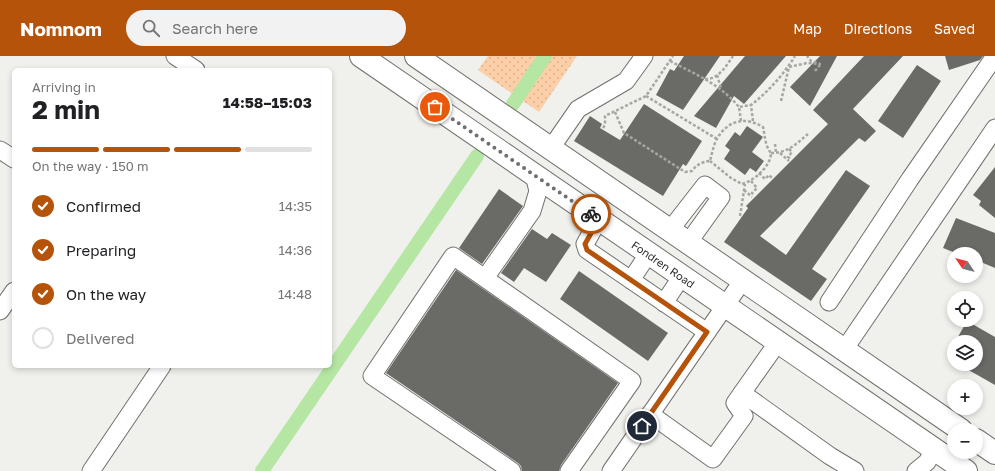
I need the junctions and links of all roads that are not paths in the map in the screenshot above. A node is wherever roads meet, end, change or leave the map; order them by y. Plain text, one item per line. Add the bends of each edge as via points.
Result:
1 (175, 56) edge
2 (361, 56) edge
3 (416, 56) edge
4 (644, 56) edge
5 (995, 56) edge
6 (193, 68) edge
7 (995, 128) edge
8 (551, 148) junction
9 (0, 150) edge
10 (12, 158) edge
11 (534, 175) junction
12 (599, 219) junction
13 (670, 230) junction
14 (688, 242) junction
15 (649, 253) junction
16 (682, 276) junction
17 (485, 278) junction
18 (631, 280) junction
19 (743, 280) junction
20 (12, 293) edge
21 (829, 302) dead end
22 (664, 303) junction
23 (725, 306) junction
24 (0, 311) edge
25 (707, 332) junction
26 (778, 342) junction
27 (844, 350) junction
28 (161, 368) edge
29 (742, 393) junction
30 (650, 414) junction
31 (951, 423) edge
32 (947, 437) edge
33 (983, 445) edge
34 (934, 450) junction
35 (995, 453) edge
36 (91, 471) edge
37 (512, 471) edge
38 (569, 471) edge
39 (611, 471) edge
40 (855, 471) edge
41 (916, 471) edge
42 (966, 471) edge

1 - 6 street
2 - 11 main road, Fondren Road
3 - 8 main road
4 - 8 street via 626,81 578,109
5 - 21 street
7 - 27 street
8 - 11 main road
8 - 13 main road
9 - 10 street
11 - 12 main road, Fondren Road
11 - 17 street via 538,190 532,211
12 - 15 main road, Fondren Road
12 - 18 street via 585,244 587,250
13 - 14 main road
13 - 14 street via 705,185 721,197
14 - 19 main road
15 - 16 main road, Fondren Road
15 - 18 street
16 - 22 street
16 - 23 main road, Fondren Road
17 - 37 street via 453,256 372,376
17 - 38 street via 632,381
18 - 22 street
19 - 23 street
19 - 27 main road
20 - 24 street
22 - 25 street
23 - 25 street
23 - 26 main road, Fondren Road
25 - 30 street
26 - 29 street
26 - 34 main road, Fondren Road
27 - 31 main road
28 - 36 street
29 - 30 street via 735,404 744,416 713,459
29 - 40 street
30 - 39 street
32 - 34 main road
33 - 35 main road
34 - 41 street via 927,462
34 - 42 main road, Fondren Road

